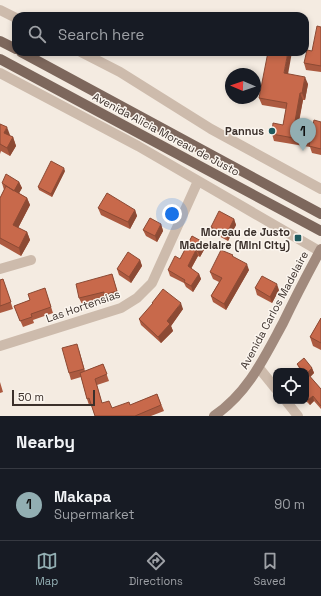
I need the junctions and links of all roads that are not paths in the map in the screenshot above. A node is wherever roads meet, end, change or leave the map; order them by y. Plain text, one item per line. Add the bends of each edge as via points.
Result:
1 (0, 10) edge
2 (12, 16) edge
3 (0, 41) edge
4 (12, 48) edge
5 (28, 56) edge
6 (89, 56) edge
7 (0, 59) edge
8 (0, 73) edge
9 (198, 181) junction
10 (321, 189) edge
11 (321, 214) edge
12 (321, 231) edge
13 (321, 250) edge
14 (32, 260) dead end
15 (0, 269) edge
16 (0, 346) edge
17 (259, 368) junction
18 (273, 385) edge
19 (288, 404) edge
20 (214, 416) edge
21 (298, 416) edge

1 - 2 street
3 - 4 main road
5 - 11 main road, Avenida Alicia Moreau de Justo
6 - 10 street via 120,72 211,130
7 - 12 main road, Avenida Alicia Moreau de Justo
8 - 9 street
9 - 13 street
9 - 16 street, Las Hortensias via 152,283 137,298 120,308
13 - 17 main road, Avenida Carlos Madelaire
14 - 15 street
17 - 18 street
17 - 20 main road, Avenida Carlos Madelaire via 244,389
19 - 21 street

